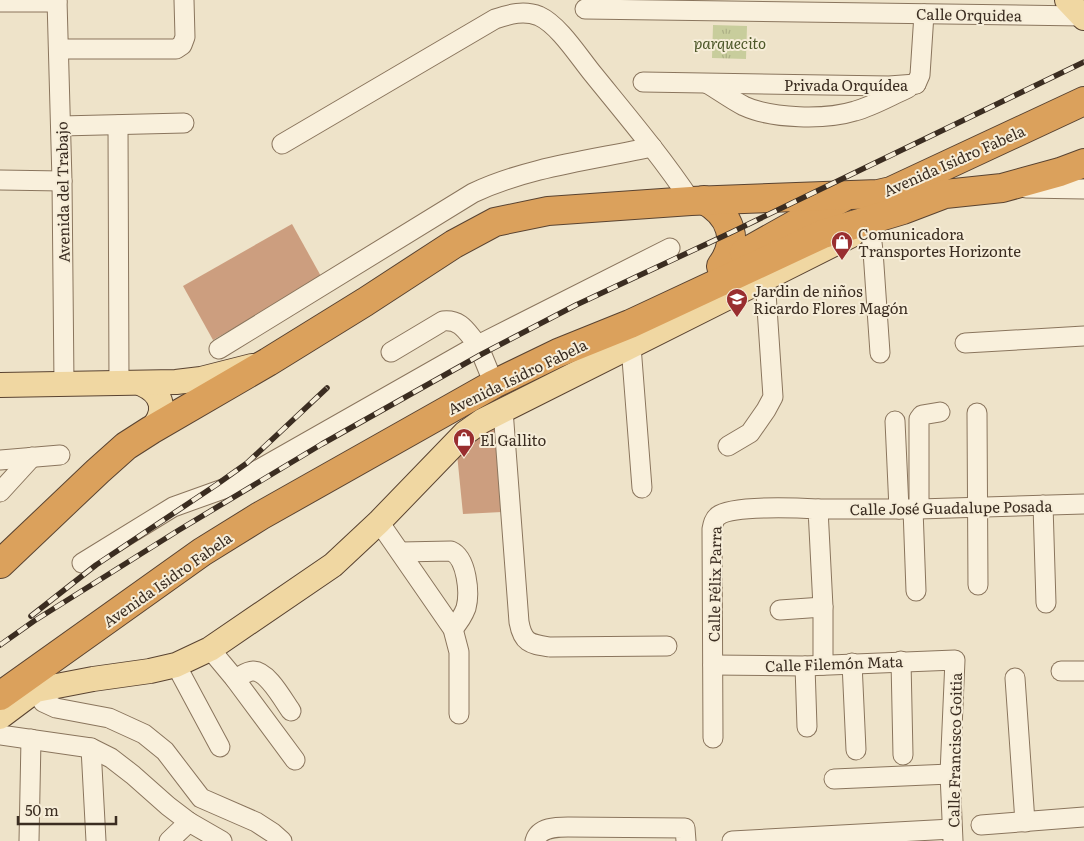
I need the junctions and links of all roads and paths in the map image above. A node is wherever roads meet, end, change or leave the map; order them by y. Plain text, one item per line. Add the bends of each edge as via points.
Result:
1 (184, 0) edge
2 (57, 1) edge
3 (0, 2) edge
4 (714, 5) edge
5 (735, 5) edge
6 (585, 9) dead end
7 (1078, 11) edge
8 (924, 14) junction
9 (59, 49) junction
10 (642, 82) dead end
11 (706, 83) junction
12 (1084, 83) edge
13 (916, 84) junction
14 (1084, 101) edge
15 (184, 123) dead end
16 (118, 125) junction
17 (61, 126) junction
18 (282, 144) dead end
19 (652, 147) junction
20 (1084, 163) edge
21 (0, 180) edge
22 (62, 181) junction
23 (1002, 188) junction
24 (1084, 189) edge
25 (847, 195) junction
26 (698, 200) junction
27 (904, 210) junction
28 (870, 226) junction
29 (670, 248) dead end
30 (721, 266) junction
31 (765, 278) junction
32 (1084, 336) edge
33 (965, 343) dead end
34 (478, 345) junction
35 (632, 346) junction
36 (219, 349) dead end
37 (391, 352) dead end
38 (558, 353) junction
39 (880, 353) dead end
40 (268, 362) junction
41 (64, 384) junction
42 (119, 384) junction
43 (142, 384) junction
44 (494, 384) junction
45 (0, 385) edge
46 (503, 410) junction
47 (940, 412) dead end
48 (977, 413) dead end
49 (895, 421) dead end
50 (151, 430) junction
51 (728, 446) dead end
52 (60, 455) dead end
53 (32, 457) junction
54 (0, 460) edge
55 (642, 488) dead end
56 (0, 492) edge
57 (1084, 504) edge
58 (1043, 505) junction
59 (978, 507) junction
60 (810, 508) junction
61 (911, 509) junction
62 (379, 522) junction
63 (401, 552) junction
64 (82, 563) dead end
65 (0, 564) edge
66 (978, 585) dead end
67 (916, 591) dead end
68 (1046, 603) dead end
69 (823, 607) junction
70 (780, 610) dead end
71 (108, 620) junction
72 (453, 629) junction
73 (667, 646) dead end
74 (210, 649) junction
75 (955, 660) joint
76 (901, 661) junction
77 (852, 663) junction
78 (713, 664) junction
79 (176, 665) junction
80 (814, 665) junction
81 (1084, 671) edge
82 (1061, 672) dead end
83 (1015, 678) dead end
84 (235, 679) junction
85 (36, 690) junction
86 (0, 696) edge
87 (291, 711) dead end
88 (459, 714) dead end
89 (0, 717) edge
90 (807, 727) dead end
91 (0, 736) edge
92 (713, 738) dead end
93 (31, 739) junction
94 (220, 747) dead end
95 (91, 748) junction
96 (856, 750) dead end
97 (903, 755) dead end
98 (295, 760) dead end
99 (950, 774) junction
100 (834, 779) dead end
101 (1084, 817) edge
102 (189, 822) junction
103 (1025, 822) junction
104 (980, 825) dead end
105 (686, 834) edge
106 (953, 835) edge
107 (29, 841) edge
108 (96, 841) edge
109 (169, 841) edge
110 (222, 841) edge
111 (282, 841) edge
112 (535, 841) edge
113 (732, 841) edge

1 - 9 street via 185,37 176,49
2 - 3 street
2 - 9 street, Avenida del Trabajo
4 - 5 street
4 - 6 street
5 - 8 street, Calle Orquidea
7 - 8 street, Calle Orquidea
8 - 13 street via 920,74
9 - 17 street, Avenida del Trabajo
10 - 11 street, Privada Orquídea
11 - 13 street, Privada Orquídea
11 - 13 street, Privada Orquídea via 744,106 789,116 824,116 855,111
12 - 25 highway
14 - 25 highway, Avenida Isidro Fabela via 891,191
15 - 16 street
16 - 17 street
16 - 42 street
17 - 22 street, Avenida del Trabajo
18 - 19 street via 495,19 526,12 540,16 561,34
19 - 26 street
19 - 36 street via 528,173 473,193
20 - 23 highway, Avenida Isidro Fabela
21 - 22 street
22 - 41 street, Avenida del Trabajo
23 - 24 street
23 - 27 highway, Avenida Isidro Fabela via 945,194
25 - 26 highway, Avenida Isidro Fabela
25 - 30 highway
26 - 30 highway via 721,211 729,226 730,251
26 - 40 highway, Avenida Isidro Fabela via 548,210 495,222 409,271
27 - 28 main road
27 - 38 highway, Avenida Isidro Fabela via 824,234 630,324
28 - 31 main road
28 - 39 street
29 - 34 street
30 - 38 highway
31 - 35 main road
31 - 51 street via 773,397 750,433
32 - 33 street
34 - 37 street via 459,323 451,320 443,321
34 - 44 street
34 - 64 street via 226,488 173,507
35 - 46 main road
35 - 55 street
38 - 44 highway, Avenida Isidro Fabela
40 - 43 main road via 201,378
40 - 50 highway, Avenida Isidro Fabela
41 - 42 main road
41 - 45 main road
42 - 43 main road
43 - 50 main road via 157,395 162,408 160,418
44 - 71 highway, Avenida Isidro Fabela via 260,516 202,552
46 - 62 main road via 465,433
46 - 73 street via 519,622 525,640 550,647
47 - 61 street via 922,415 919,419
48 - 59 street
49 - 61 street
50 - 65 highway, Avenida Isidro Fabela via 109,460
52 - 53 street
53 - 54 street
53 - 56 street
57 - 58 street, Calle José Guadalupe Posada
58 - 59 street, Calle José Guadalupe Posada
58 - 68 street
59 - 61 street, Calle José Guadalupe Posada
59 - 66 street
60 - 61 street, Calle José Guadalupe Posada
60 - 69 street
60 - 78 street, Calle Félix Parra via 734,511 716,517 712,529
61 - 67 street
62 - 63 street
62 - 74 main road via 333,565
63 - 72 street
63 - 72 street via 451,551 462,560 466,577 466,608
69 - 70 street
69 - 80 street
71 - 85 highway via 73,660
71 - 86 highway, Avenida Isidro Fabela
72 - 88 street via 459,652
74 - 79 main road
74 - 84 street
75 - 76 street, Calle Filemón Mata
75 - 99 street, Calle Francisco Goitia
76 - 77 street, Calle Filemón Mata
76 - 97 street
77 - 80 street, Calle Filemón Mata
77 - 96 street
78 - 80 street, Calle Filemón Mata
78 - 92 street, Calle Félix Parra
79 - 85 main road
79 - 94 street
80 - 90 street
81 - 82 street
83 - 103 street
84 - 87 street via 250,672 262,674
84 - 98 street
85 - 89 main road
85 - 111 street via 43,702 56,708 109,718 144,734 165,751 201,798 256,822
91 - 93 street
93 - 95 street
93 - 107 street
95 - 102 street via 134,775
95 - 108 street
99 - 100 street
99 - 106 street, Calle Francisco Goitia
101 - 103 street
102 - 109 street
102 - 110 street
103 - 104 street
105 - 112 street via 554,828 543,831
106 - 113 street

